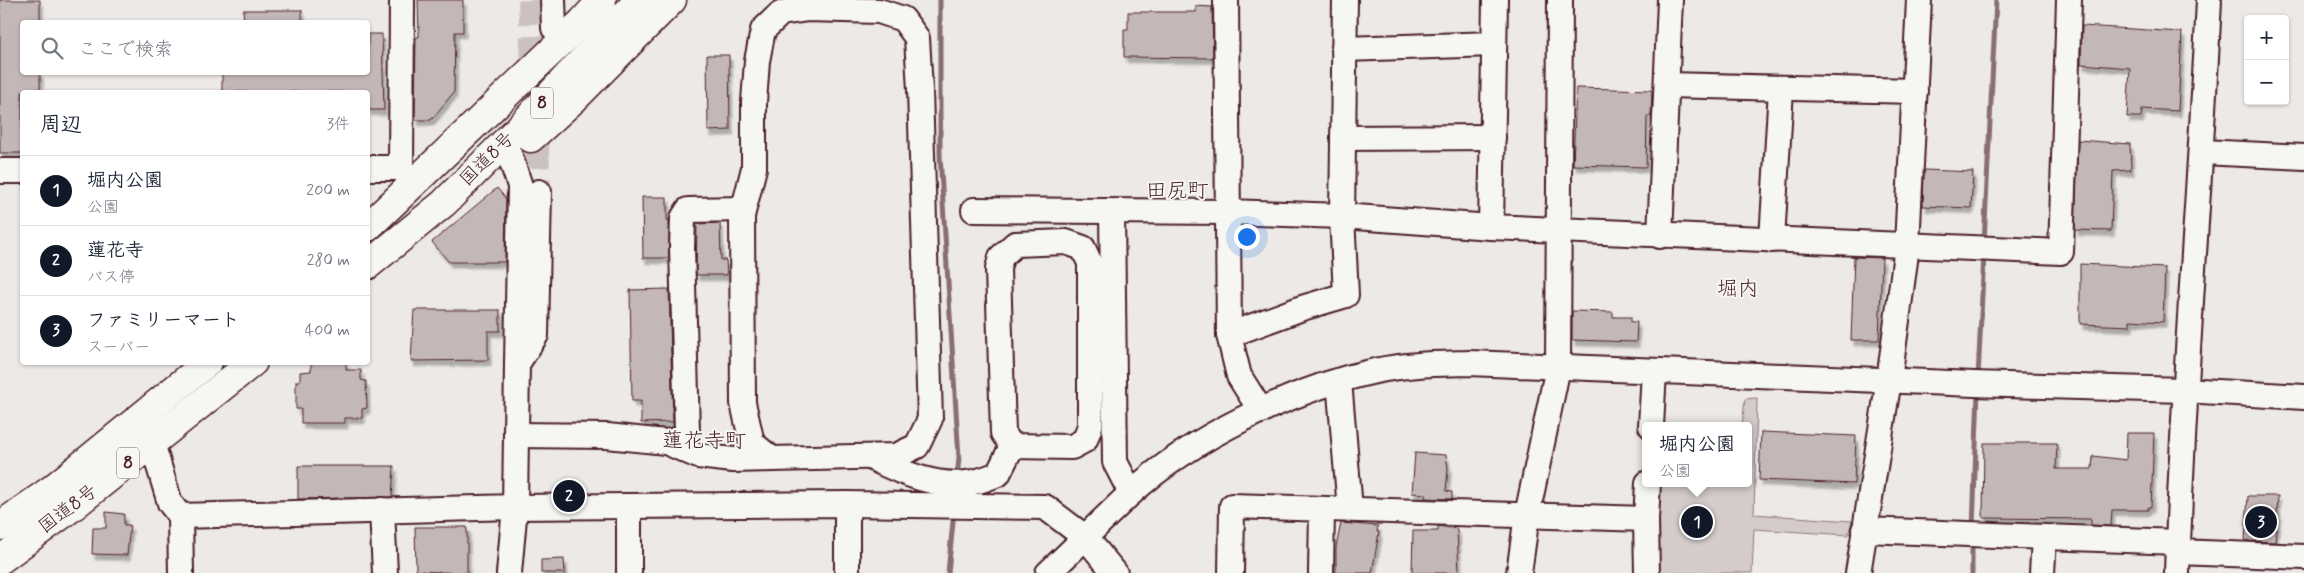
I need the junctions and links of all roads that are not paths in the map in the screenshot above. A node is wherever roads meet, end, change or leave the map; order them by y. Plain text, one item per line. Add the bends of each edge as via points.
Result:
1 (402, 0) edge
2 (553, 0) edge
3 (578, 0) edge
4 (602, 0) edge
5 (639, 0) edge
6 (672, 0) edge
7 (1226, 0) edge
8 (1345, 0) edge
9 (1495, 0) edge
10 (1560, 0) edge
11 (1670, 0) edge
12 (1919, 0) edge
13 (2069, 0) edge
14 (2208, 0) edge
15 (554, 28) junction
16 (1494, 44) junction
17 (1344, 49) junction
18 (1666, 85) junction
19 (1780, 88) junction
20 (1915, 91) junction
21 (1493, 137) junction
22 (1343, 138) junction
23 (453, 147) junction
24 (2202, 152) junction
25 (510, 156) junction
26 (2304, 157) edge
27 (370, 168) edge
28 (20, 170) edge
29 (0, 171) edge
30 (408, 176) junction
31 (538, 192) tunnel mouth
32 (444, 203) junction
33 (743, 209) junction
34 (974, 210) dead end
35 (1112, 212) junction
36 (1228, 212) junction
37 (1342, 216) junction
38 (370, 224) edge
39 (1491, 228) junction
40 (1558, 230) junction
41 (1660, 236) junction
42 (1772, 240) junction
43 (1907, 246) junction
44 (370, 263) edge
45 (1229, 335) junction
46 (517, 364) junction
47 (204, 365) edge
48 (248, 365) edge
49 (1558, 367) junction
50 (1654, 371) junction
51 (1889, 380) junction
52 (1339, 381) junction
53 (2184, 390) junction
54 (2304, 397) edge
55 (1260, 411) junction
56 (1651, 422) edge
57 (516, 435) junction
58 (666, 442) junction
59 (152, 443) junction
60 (1012, 446) junction
61 (870, 457) junction
62 (772, 459) junction
63 (1648, 487) edge
64 (1131, 493) junction
65 (948, 497) junction
66 (847, 504) junction
67 (515, 506) junction
68 (629, 506) junction
69 (1322, 508) junction
70 (1350, 509) junction
71 (382, 510) junction
72 (180, 516) junction
73 (1527, 516) junction
74 (1646, 519) junction
75 (0, 526) edge
76 (1864, 530) junction
77 (1086, 538) junction
78 (2044, 538) junction
79 (2177, 556) edge
80 (2304, 557) edge
81 (0, 560) edge
82 (181, 573) edge
83 (385, 573) edge
84 (509, 573) edge
85 (629, 573) edge
86 (847, 573) edge
87 (1048, 573) edge
88 (1116, 573) edge
89 (1231, 573) edge
90 (1321, 573) edge
91 (1519, 573) edge
92 (1647, 573) edge
93 (1858, 573) edge
94 (2042, 573) edge

1 - 30 street
2 - 15 street
3 - 15 highway, 8
4 - 23 highway, 国道8号 / 8
5 - 32 highway, 国道8号 / 8
6 - 25 highway, 8 via 574,99
7 - 36 street
8 - 17 street
9 - 16 street
10 - 40 street
11 - 18 street
12 - 20 street
13 - 43 street via 2061,252
14 - 24 street
15 - 23 highway, 8
16 - 17 street
16 - 21 street
17 - 22 street
18 - 19 street
18 - 41 street
19 - 20 street
19 - 42 street
20 - 43 street
21 - 22 street
21 - 39 street
22 - 37 street
23 - 30 highway, 国道8号 / 8
24 - 26 street
24 - 53 street
25 - 32 highway, 8
25 - 46 street via 520,186
27 - 30 street
28 - 29 street
30 - 38 highway, 国道8号 / 8
31 - 46 street via 536,336
32 - 44 highway, 国道8号 / 8
33 - 58 street via 688,210 683,218 687,432 681,439
33 - 61 street via 754,168 754,102 757,61 764,30 781,13 808,9 879,11 903,19 917,38 919,64 930,419 917,446 896,456
33 - 62 street via 743,403 752,442
34 - 35 street
35 - 36 street
35 - 64 street via 1115,462
36 - 37 street
36 - 45 street
37 - 39 street
37 - 45 street via 1346,295
39 - 40 street
40 - 41 street
40 - 49 street
41 - 42 street
42 - 43 street
43 - 51 street
45 - 55 street via 1239,376
46 - 57 street
47 - 75 highway, 国道8号 / 8 via 51,490
48 - 59 highway, 国道8号 / 8
49 - 50 street
49 - 52 street via 1469,363 1421,365 1376,371
49 - 73 street
50 - 51 street
50 - 56 street
51 - 53 street
51 - 76 street
52 - 55 street via 1295,395
52 - 70 street
53 - 54 street
53 - 79 street
55 - 64 street via 1172,462
57 - 58 street via 607,436
57 - 67 street
58 - 62 street via 698,456 733,460
59 - 72 street via 170,503
59 - 81 highway, 国道8号 / 8
60 - 60 street via 1003,433 999,263 1015,244 1066,242 1082,248 1090,263 1090,426 1085,440 1072,448
60 - 65 street via 998,474 972,482
61 - 62 street
61 - 65 street
63 - 74 street
64 - 77 street
65 - 66 street
65 - 77 street via 1045,507
66 - 68 street
66 - 86 street
67 - 68 street
67 - 71 street
67 - 84 street
68 - 85 street
69 - 70 street
69 - 89 street via 1232,506
69 - 90 street
70 - 73 street
71 - 72 street
71 - 83 street
72 - 82 street
73 - 74 street
73 - 91 street
74 - 92 street
76 - 78 street
76 - 93 street
77 - 87 street
77 - 88 street
78 - 79 street
78 - 94 street
79 - 80 street

